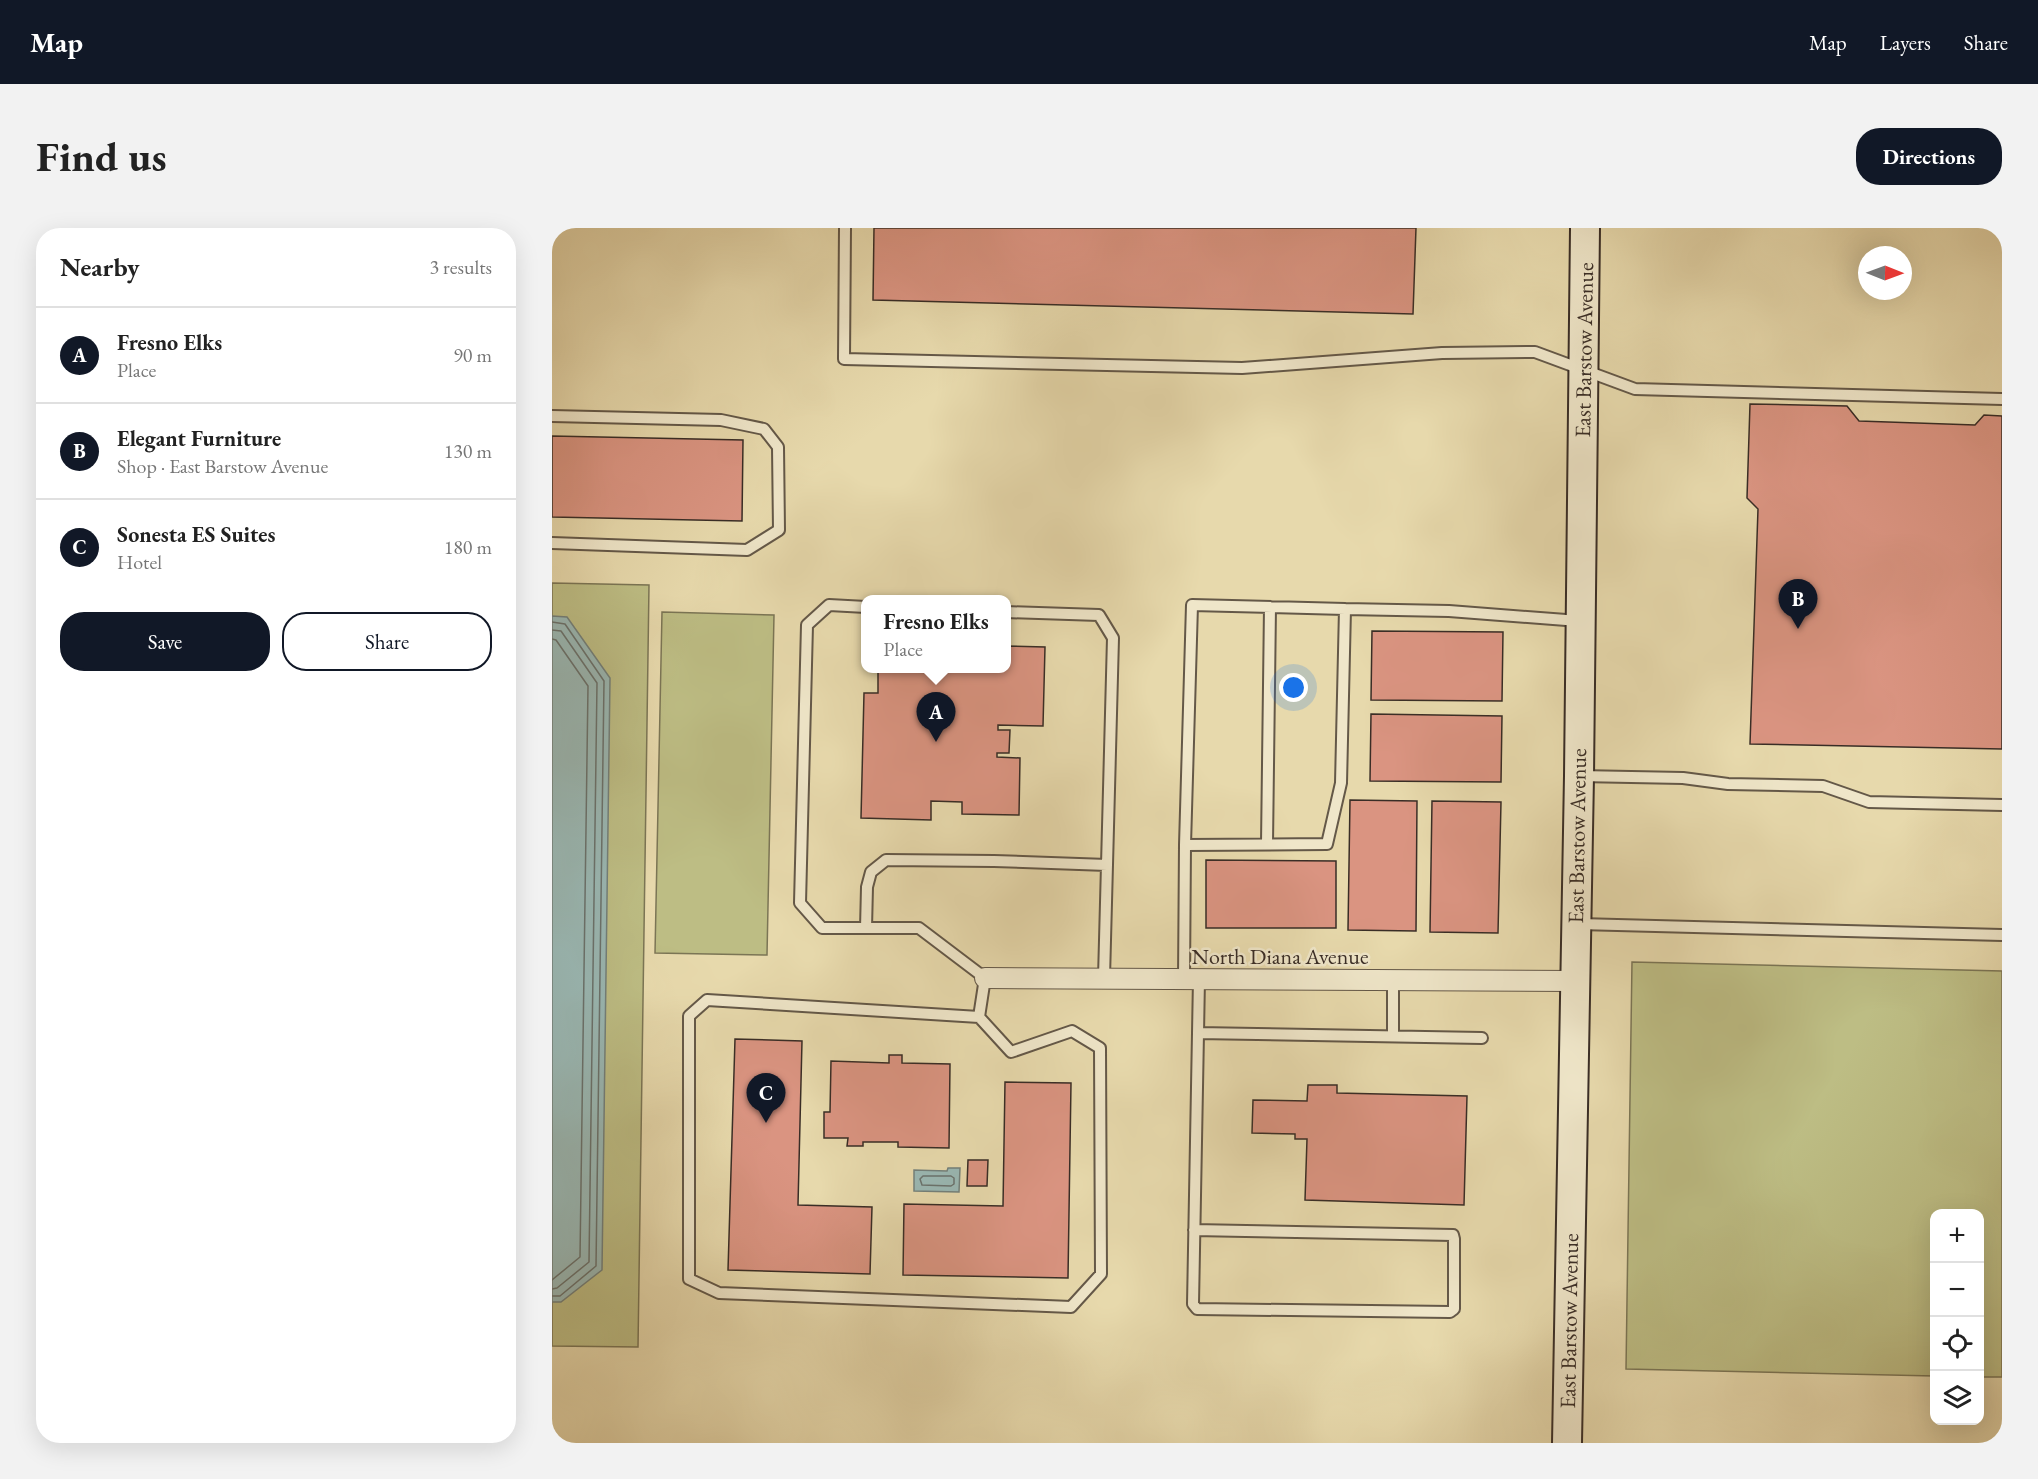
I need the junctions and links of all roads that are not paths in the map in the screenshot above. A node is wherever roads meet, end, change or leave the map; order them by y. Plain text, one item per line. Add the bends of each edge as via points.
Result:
1 (846, 228) edge
2 (1585, 228) edge
3 (1583, 371) junction
4 (2002, 399) edge
5 (552, 417) edge
6 (552, 543) edge
7 (861, 607) edge
8 (1270, 607) junction
9 (1345, 609) junction
10 (1011, 612) edge
11 (1580, 621) junction
12 (1579, 776) junction
13 (2002, 805) edge
14 (1267, 844) junction
15 (1185, 845) junction
16 (1107, 865) junction
17 (1576, 924) junction
18 (866, 928) junction
19 (2002, 935) edge
20 (985, 978) junction
21 (1104, 978) junction
22 (1192, 979) junction
23 (1393, 981) junction
24 (1575, 981) junction
25 (979, 1017) junction
26 (1198, 1033) junction
27 (1393, 1036) junction
28 (1482, 1038) dead end
29 (1194, 1230) junction
30 (1567, 1443) edge

1 - 3 lane via 844,359 1242,368 1442,353 1535,352
2 - 3 main road, East Barstow Avenue
3 - 4 lane via 1635,389
3 - 11 main road, East Barstow Avenue
5 - 6 lane via 721,420 764,429 778,447 779,530 747,550
7 - 18 lane via 829,605 807,625 800,903 822,928
8 - 9 lane
8 - 14 lane
8 - 15 lane via 1192,605
9 - 11 lane via 1449,611
9 - 14 lane via 1341,783 1327,844
10 - 16 lane via 1099,615 1113,638
11 - 12 main road, East Barstow Avenue
12 - 13 lane via 1823,786 1869,802
12 - 17 main road, East Barstow Avenue
14 - 15 lane
15 - 22 lane
16 - 18 lane via 886,860 871,872
16 - 21 lane
17 - 19 lane
17 - 24 main road, East Barstow Avenue
18 - 20 lane via 919,928
20 - 21 street, North Diana Avenue
20 - 25 lane
21 - 22 street, North Diana Avenue
22 - 23 street, North Diana Avenue
22 - 26 lane
23 - 24 street, North Diana Avenue
23 - 27 lane
24 - 30 main road, East Barstow Avenue
25 - 25 lane via 1011,1052 1072,1031 1100,1048 1101,1274 1071,1307 719,1293 689,1279 689,1016 707,1000
26 - 27 lane
26 - 29 lane
27 - 28 lane
29 - 29 lane via 1193,1304 1197,1309 1454,1309 1453,1235

